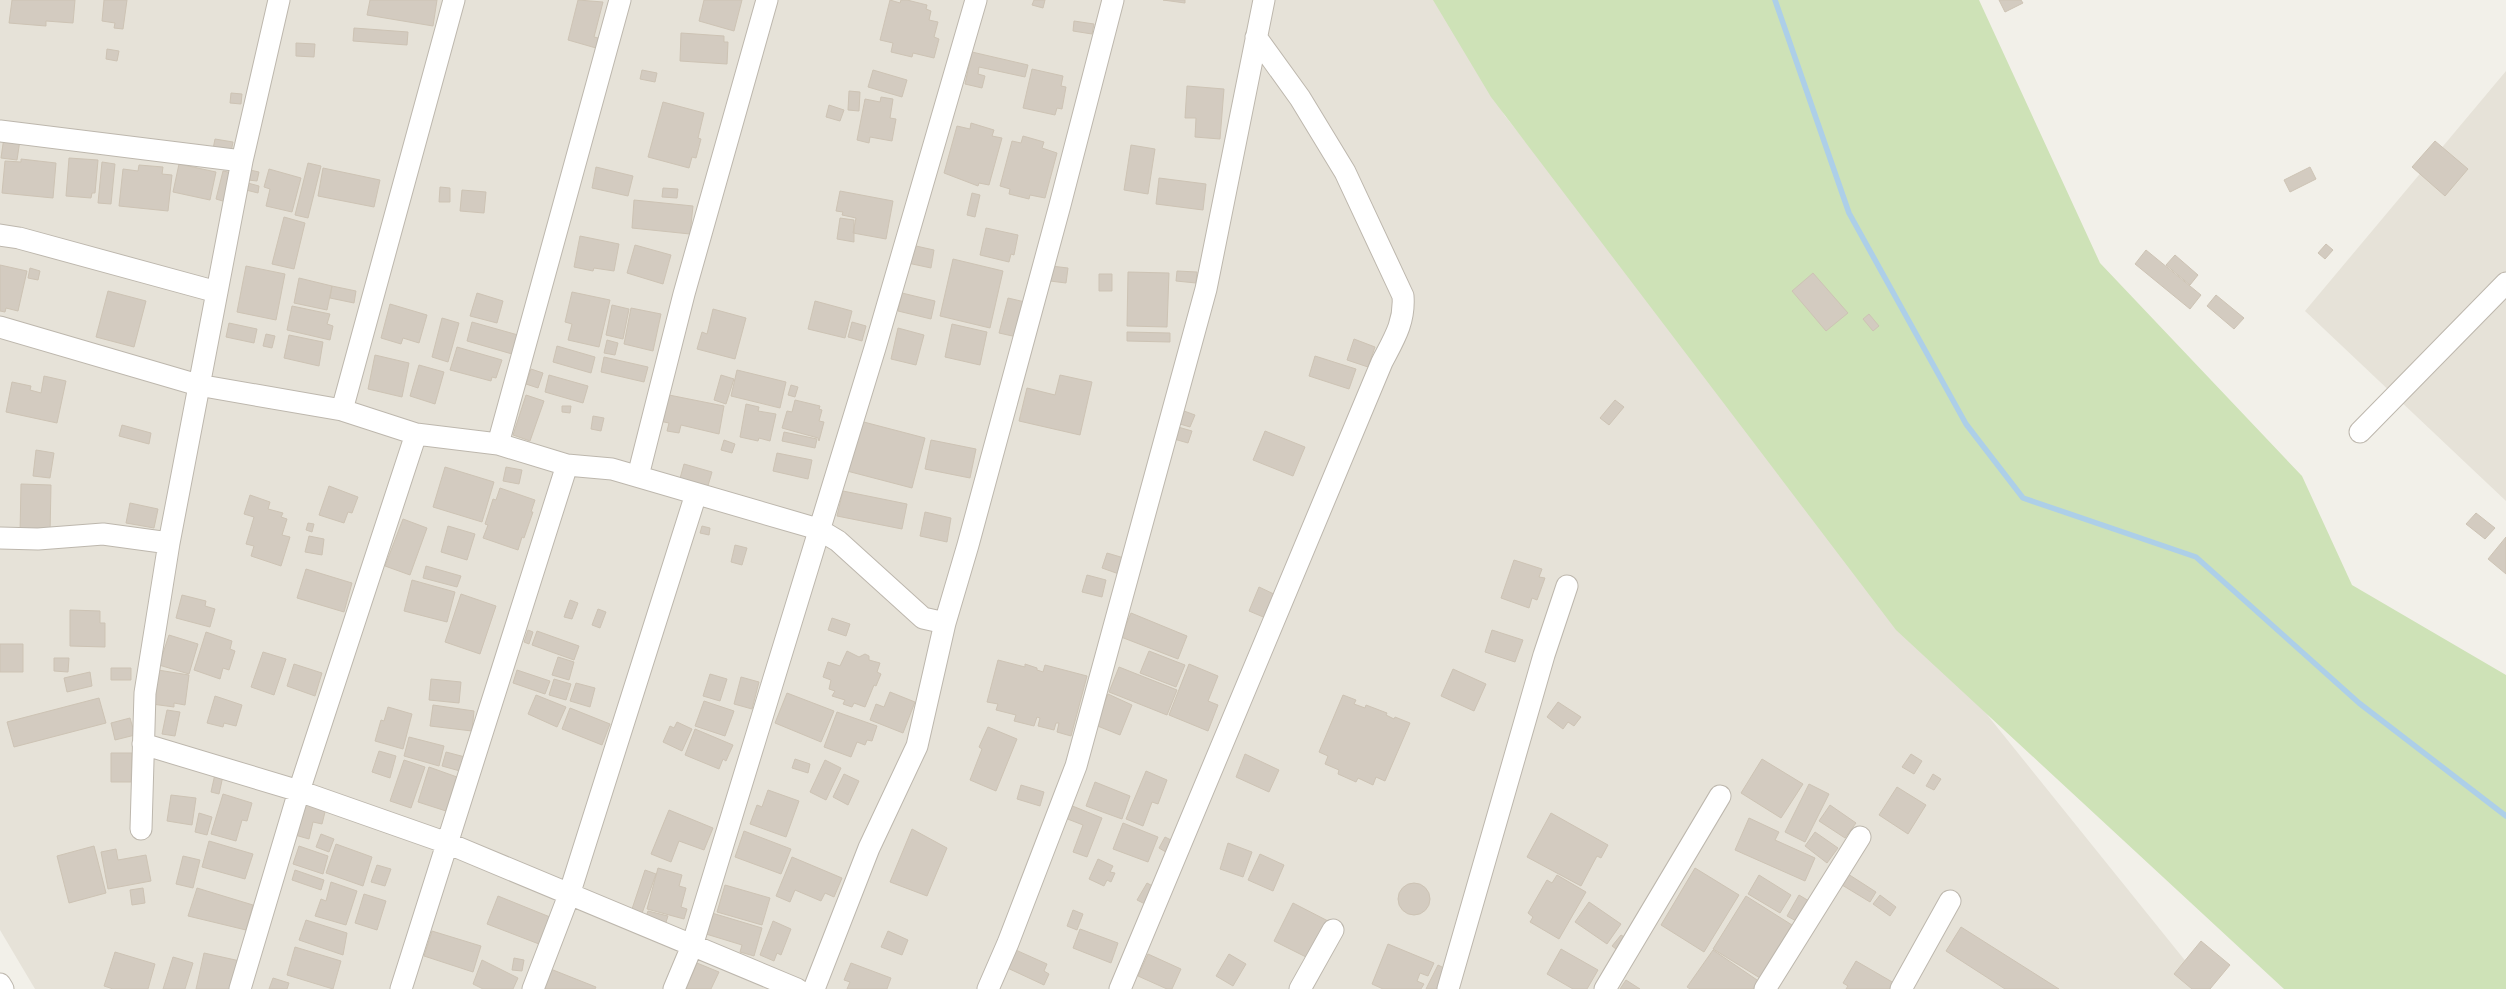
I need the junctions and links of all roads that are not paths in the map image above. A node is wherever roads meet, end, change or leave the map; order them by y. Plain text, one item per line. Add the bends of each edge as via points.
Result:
1 (279, 0) edge
2 (454, 0) edge
3 (620, 0) edge
4 (767, 0) edge
5 (976, 0) edge
6 (1113, 0) edge
7 (1264, 0) edge
8 (1256, 37) junction
9 (0, 131) edge
10 (242, 161) junction
11 (0, 235) edge
12 (2506, 283) edge
13 (217, 292) junction
14 (0, 327) edge
15 (198, 385) junction
16 (342, 410) junction
17 (2360, 432) dead end
18 (416, 434) junction
19 (498, 444) junction
20 (567, 466) junction
21 (638, 476) junction
22 (696, 494) junction
23 (818, 529) junction
24 (0, 538) edge
25 (169, 543) junction
26 (1567, 586) dead end
27 (945, 623) junction
28 (143, 744) junction
29 (299, 791) junction
30 (1720, 796) dead end
31 (141, 829) dead end
32 (1860, 837) dead end
33 (447, 844) junction
34 (569, 895) junction
35 (1950, 900) dead end
36 (1333, 930) dead end
37 (692, 946) junction
38 (0, 984) edge
39 (3, 989) edge
40 (240, 989) edge
41 (401, 989) edge
42 (533, 989) edge
43 (674, 989) edge
44 (797, 989) edge
45 (814, 989) edge
46 (988, 989) edge
47 (1120, 989) edge
48 (1300, 989) edge
49 (1448, 989) edge
50 (1605, 989) edge
51 (1765, 989) edge
52 (1902, 989) edge

1 - 10 street
2 - 16 street
3 - 19 street
4 - 21 street via 684,294
5 - 23 street via 875,348
6 - 27 street
7 - 8 street
8 - 46 street via 1206,289 1076,766
8 - 47 street via 1300,98 1345,172 1403,296 1404,313 1400,329 1382,362
9 - 10 street
10 - 13 street
11 - 13 street
12 - 17 street
13 - 15 street
14 - 15 street
15 - 16 street
15 - 25 street
16 - 18 street
18 - 19 street
18 - 29 street
19 - 20 street
20 - 21 street via 612,469
20 - 33 street
21 - 22 street
22 - 23 street
22 - 34 street
23 - 27 street via 838,541 923,618
23 - 37 street
24 - 25 street via 103,534
25 - 28 street via 145,693
26 - 49 street via 1544,655
27 - 45 street via 917,746 869,848
28 - 29 street
28 - 31 street
29 - 33 street
29 - 40 street
30 - 50 street
32 - 51 street
33 - 34 street
33 - 41 street
34 - 37 street
34 - 42 street
35 - 52 street
36 - 48 street
37 - 43 street
37 - 44 street
38 - 39 street

